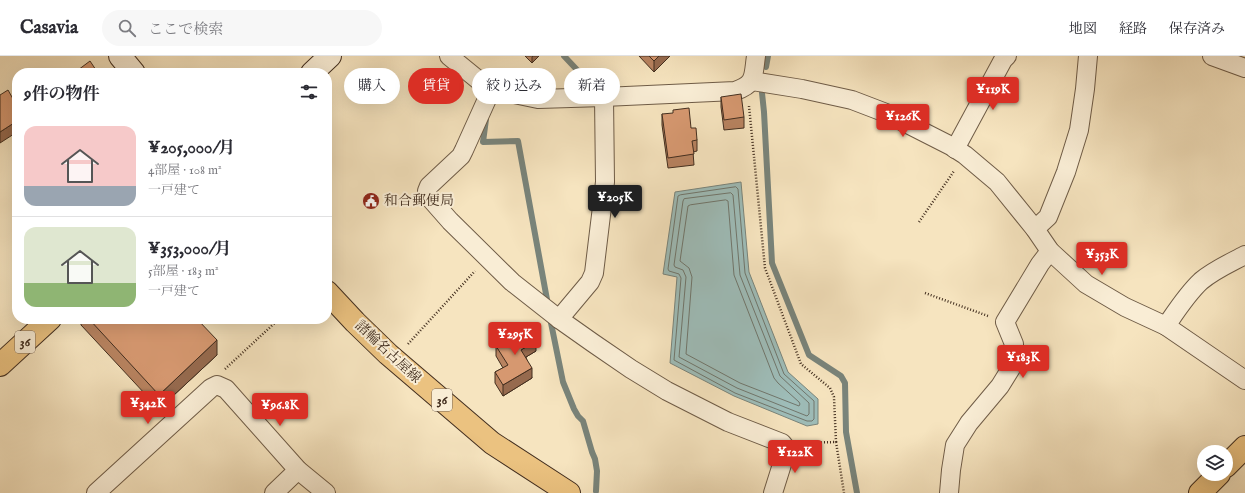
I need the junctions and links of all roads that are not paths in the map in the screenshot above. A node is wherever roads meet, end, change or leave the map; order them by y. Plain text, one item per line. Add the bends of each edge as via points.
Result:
1 (120, 56) edge
2 (330, 56) edge
3 (449, 56) edge
4 (756, 56) edge
5 (1007, 56) edge
6 (1088, 56) edge
7 (1212, 56) edge
8 (130, 68) edge
9 (317, 68) edge
10 (1245, 68) edge
11 (472, 75) edge
12 (749, 84) junction
13 (620, 96) edge
14 (485, 104) edge
15 (604, 104) edge
16 (960, 152) junction
17 (1035, 229) junction
18 (1050, 251) junction
19 (1245, 256) edge
20 (332, 297) edge
21 (558, 319) junction
22 (45, 324) edge
23 (1166, 326) junction
24 (0, 365) edge
25 (1245, 380) edge
26 (1245, 447) edge
27 (1233, 459) edge
28 (298, 470) junction
29 (1212, 481) edge
30 (96, 493) edge
31 (274, 493) edge
32 (326, 493) edge
33 (570, 493) edge
34 (773, 493) edge
35 (949, 493) edge
36 (1200, 493) edge

1 - 8 street
2 - 9 street
3 - 11 street
4 - 12 street
5 - 16 street
6 - 17 street via 1079,130 1048,217
7 - 10 street
12 - 13 street via 735,91
12 - 16 street via 802,89 852,100 886,113
14 - 21 street via 461,156 429,186 428,196 512,282
15 - 21 street via 605,182 594,273 590,282
16 - 17 street via 997,182
17 - 18 street
18 - 23 street via 1086,284 1125,307
18 - 35 street via 1005,322 1014,344 1013,365 1000,386 969,422 955,445
19 - 23 street via 1201,281 1181,302
20 - 33 main road, 諸輪名古屋線 / 36 via 388,354 492,443
21 - 34 street via 630,369 668,391 728,422 782,443 786,448
22 - 24 main road, 36
23 - 25 street
26 - 27 main road
28 - 30 street via 226,389 217,385
28 - 31 street
28 - 32 street
29 - 36 main road

